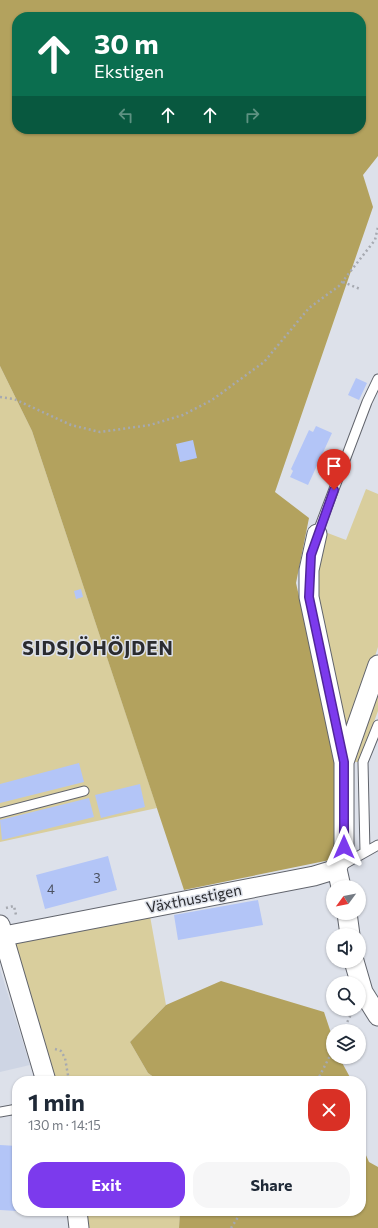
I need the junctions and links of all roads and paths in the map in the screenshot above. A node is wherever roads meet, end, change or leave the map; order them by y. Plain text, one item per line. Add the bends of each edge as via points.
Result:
1 (378, 227) edge
2 (343, 282) junction
3 (360, 289) dead end
4 (378, 379) edge
5 (0, 397) edge
6 (317, 534) joint
7 (378, 665) edge
8 (378, 725) edge
9 (344, 762) junction
10 (363, 762) junction
11 (84, 791) dead end
12 (0, 813) edge
13 (378, 845) edge
14 (365, 852) junction
15 (336, 868) junction
16 (339, 880) edge
17 (2, 930) edge
18 (356, 968) edge
19 (378, 1016) edge
20 (326, 1064) edge
21 (45, 1076) edge
22 (320, 1076) edge
23 (12, 1110) edge
24 (0, 1112) edge
25 (78, 1216) edge
26 (239, 1216) edge
27 (79, 1228) edge
28 (231, 1228) edge

1 - 2 path via 375,240
2 - 3 path
2 - 5 path via 309,308 264,362 212,400 184,415 150,425 100,432 71,425 14,399
4 - 6 lane
6 - 9 street via 309,570 309,597
7 - 9 street
8 - 10 lane
9 - 10 lane
9 - 15 street via 344,847
10 - 14 lane
11 - 12 lane
13 - 14 lane, Växthusstigen
14 - 15 lane, Växthusstigen
15 - 16 street
15 - 17 street, Växthusstigen via 314,876
17 - 21 street
18 - 19 street via 362,992
20 - 22 path
23 - 24 lane
25 - 27 street
26 - 28 path

